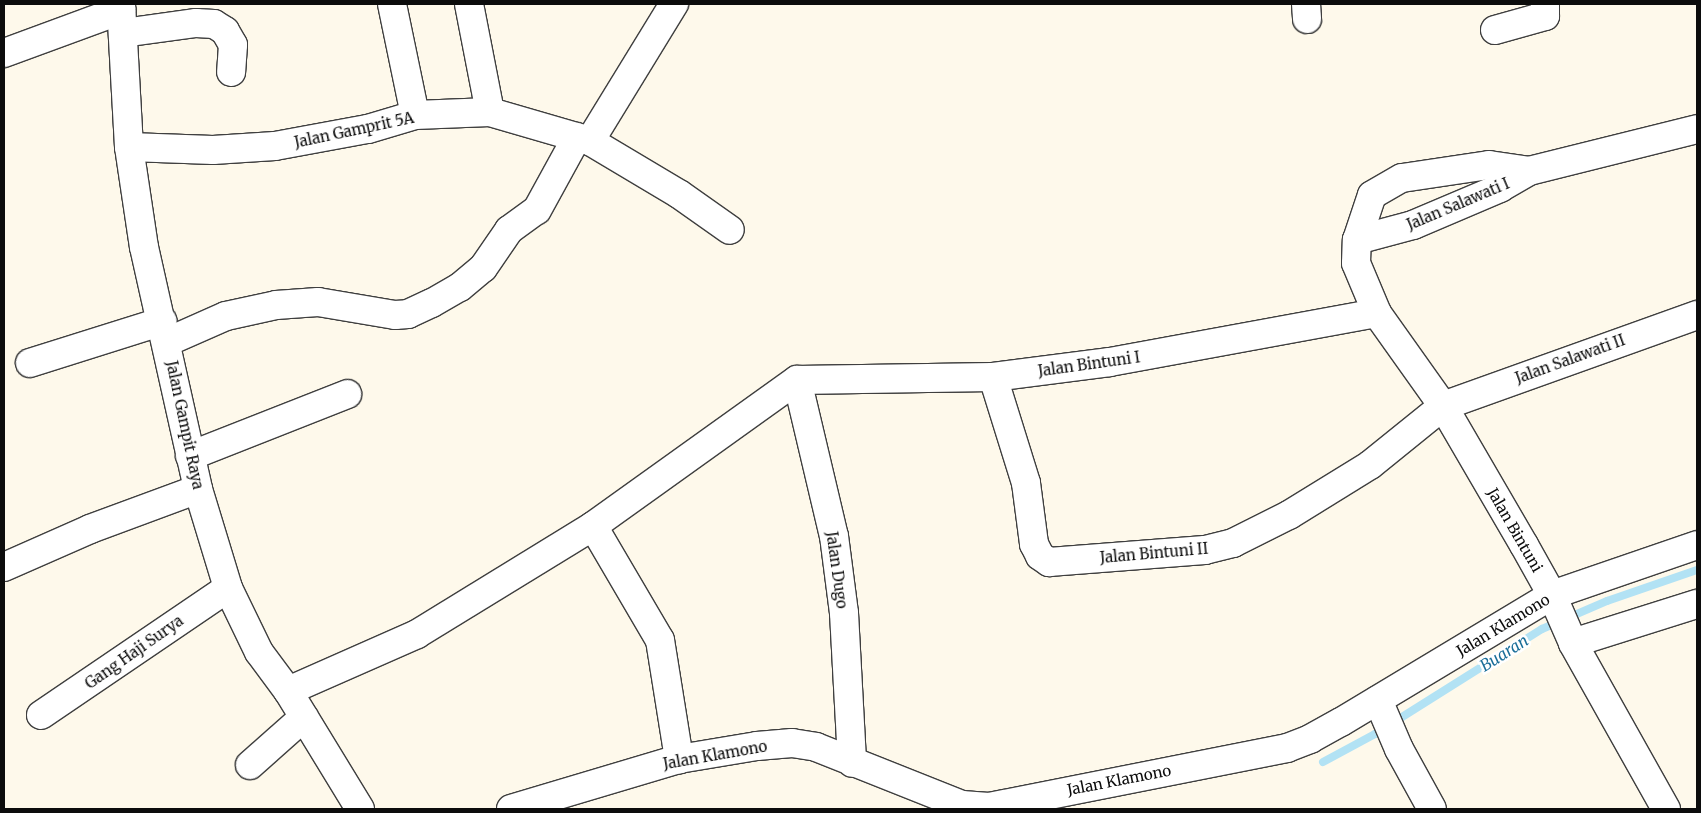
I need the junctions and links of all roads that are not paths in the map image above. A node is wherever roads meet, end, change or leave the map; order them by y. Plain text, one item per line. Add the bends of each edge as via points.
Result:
1 (392, 4) edge
2 (469, 4) edge
3 (674, 4) edge
4 (1545, 4) edge
5 (122, 15) edge
6 (1495, 30) dead end
7 (4, 53) edge
8 (231, 72) dead end
9 (490, 112) junction
10 (415, 116) junction
11 (1697, 128) edge
12 (584, 139) junction
13 (129, 148) junction
14 (1529, 171) junction
15 (730, 230) dead end
16 (1357, 240) junction
17 (1377, 313) junction
18 (1697, 314) edge
19 (165, 332) junction
20 (30, 363) dead end
21 (993, 377) junction
22 (797, 380) junction
23 (347, 394) dead end
24 (1443, 406) junction
25 (190, 456) junction
26 (198, 489) junction
27 (594, 526) junction
28 (1697, 544) edge
29 (4, 567) edge
30 (228, 588) junction
31 (1697, 604) edge
32 (1564, 621) junction
33 (288, 691) junction
34 (41, 715) dead end
35 (304, 717) junction
36 (1387, 718) junction
37 (679, 759) junction
38 (852, 763) junction
39 (250, 765) dead end
40 (360, 809) edge
41 (511, 809) edge
42 (1432, 809) edge
43 (1666, 809) edge

1 - 10 street
2 - 9 street
3 - 12 street
4 - 6 street via 1545,16
5 - 7 street
5 - 8 street via 214,24 225,31 233,45
5 - 13 street, Jalan Gampit Raya
9 - 10 street, Jalan Gamprit 5A
9 - 12 street, Jalan Gamprit 5A
10 - 13 street, Jalan Gamprit 5A via 368,129 275,146 213,150
11 - 14 street, Jalan Salawati I
12 - 15 street, Jalan Gamprit 5A via 679,194
12 - 19 street via 538,210 509,230 484,268 432,303 408,314 395,315 318,302 276,305
13 - 19 street, Jalan Gampit Raya via 144,247
14 - 16 street, Jalan Salawati I via 1500,188 1413,225
14 - 16 street, Jalan Salawati I via 1489,165 1402,178 1372,196
16 - 17 street, Jalan Salawati I via 1356,263
17 - 21 street, Jalan Bintuni I via 1120,360
17 - 24 street, Jalan Bintuni
18 - 24 street, Jalan Salawati II
19 - 20 street
19 - 25 street, Jalan Gampit Raya
21 - 22 street, Jalan Bintuni I
21 - 24 street, Jalan Bintuni II via 1026,483 1034,544 1040,556 1049,562 1205,550 1233,543 1289,515 1370,465
22 - 27 street
22 - 38 street, Jalan Dugo via 834,536 844,613
23 - 25 street
24 - 32 street, Jalan Bintuni
25 - 26 street, Jalan Gampit Raya
26 - 29 street via 90,528
26 - 30 street, Jalan Gampit Raya
27 - 33 street via 417,634
27 - 37 street via 660,640
28 - 32 street, Jalan Klamono
30 - 33 street, Jalan Gampit Raya via 259,652
30 - 34 street, Gang Haji Surya
31 - 32 street
32 - 36 street, Jalan Klamono
32 - 43 street, Jalan Bintuni
33 - 35 street, Jalan Gampit Raya
35 - 39 street
35 - 40 street, Jalan Gampit Raya
36 - 38 street, Jalan Klamono via 1287,748 989,807 962,805
36 - 42 street
37 - 38 street, Jalan Klamono via 757,746 792,744 816,746
37 - 41 street, Jalan Klamono

